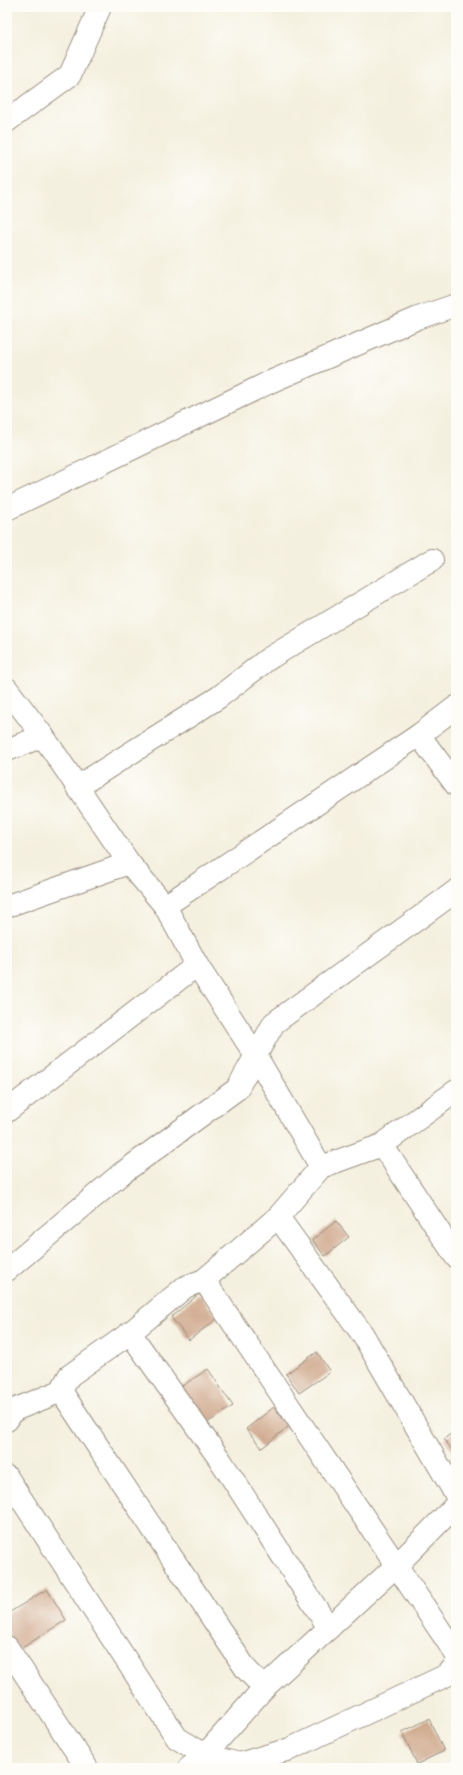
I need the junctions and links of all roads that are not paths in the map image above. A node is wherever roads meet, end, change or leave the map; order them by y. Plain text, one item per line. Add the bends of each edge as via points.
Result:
1 (100, 7) edge
2 (7, 122) edge
3 (456, 306) edge
4 (7, 509) edge
5 (432, 560) dead end
6 (7, 689) edge
7 (456, 708) edge
8 (419, 735) junction
9 (43, 736) junction
10 (7, 750) edge
11 (456, 785) edge
12 (77, 787) junction
13 (129, 863) junction
14 (456, 891) edge
15 (7, 906) edge
16 (165, 906) junction
17 (197, 965) junction
18 (256, 1056) junction
19 (456, 1091) edge
20 (7, 1111) edge
21 (382, 1145) junction
22 (321, 1167) junction
23 (278, 1217) junction
24 (456, 1257) edge
25 (7, 1270) edge
26 (204, 1280) junction
27 (130, 1333) junction
28 (61, 1391) junction
29 (9, 1410) edge
30 (7, 1477) edge
31 (456, 1495) edge
32 (456, 1505) edge
33 (397, 1565) junction
34 (329, 1628) junction
35 (7, 1647) edge
36 (456, 1654) edge
37 (456, 1665) edge
38 (264, 1688) junction
39 (197, 1761) edge
40 (87, 1768) edge

1 - 2 street via 70,75
3 - 4 street via 418,318 270,382
5 - 12 street via 268,659 219,697
6 - 9 street
7 - 8 street
8 - 11 street
8 - 16 street
9 - 10 street
9 - 12 street
12 - 13 street
13 - 15 street
13 - 16 street
14 - 18 street via 274,1023
16 - 17 street
17 - 18 street
17 - 20 street
18 - 22 street
18 - 25 street via 237,1088 122,1174
19 - 21 street
21 - 22 street
21 - 24 street
22 - 23 street
23 - 26 street
23 - 31 street via 363,1335
26 - 27 street via 185,1287
26 - 33 street
27 - 28 street via 69,1376
27 - 34 street via 220,1460
28 - 29 street
28 - 38 street via 246,1669
30 - 39 street via 177,1738
32 - 33 street
33 - 34 street
33 - 36 street
34 - 38 street
35 - 40 street
37 - 39 street via 447,1675 290,1749 239,1764
38 - 39 street

